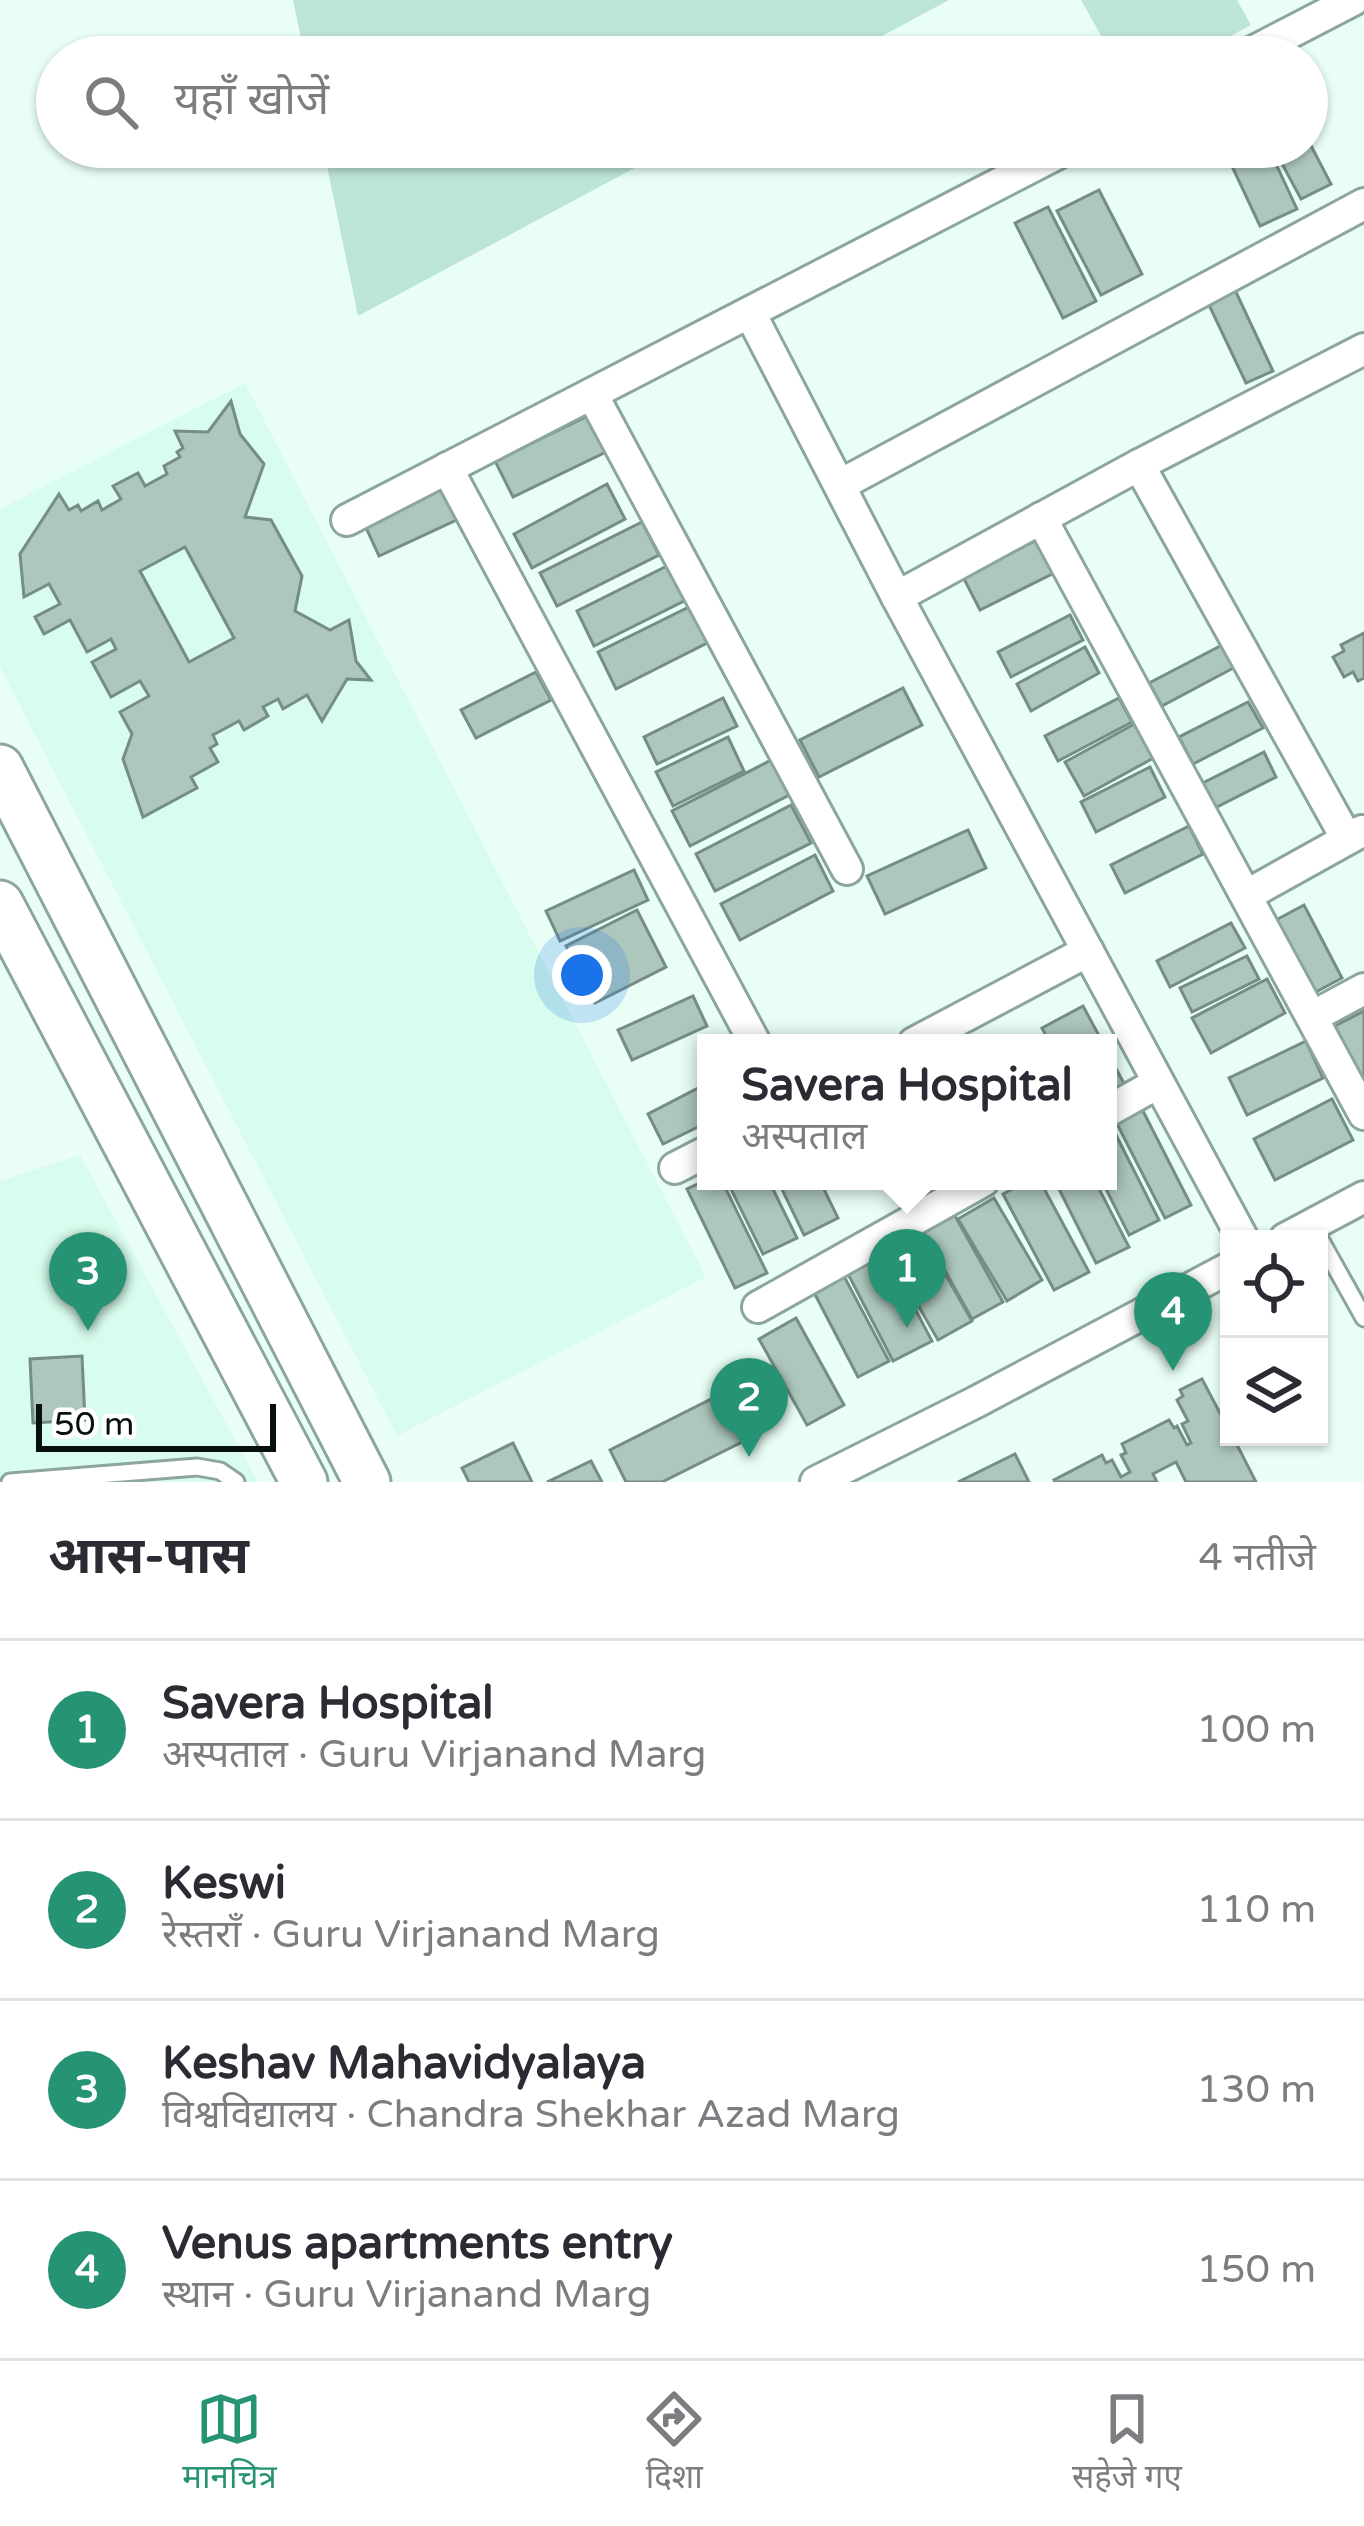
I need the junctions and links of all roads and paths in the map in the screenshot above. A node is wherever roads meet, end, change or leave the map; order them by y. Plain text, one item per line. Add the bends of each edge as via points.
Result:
1 (1353, 0) edge
2 (1284, 36) edge
3 (1030, 168) edge
4 (1364, 204) edge
5 (751, 313) junction
6 (1364, 349) edge
7 (592, 394) junction
8 (1139, 465) junction
9 (447, 468) junction
10 (840, 485) junction
11 (1041, 518) junction
12 (347, 520) dead end
13 (897, 597) junction
14 (0, 768) edge
15 (1355, 834) edge
16 (847, 869) dead end
17 (1247, 896) junction
18 (0, 904) edge
19 (1088, 952) junction
20 (1364, 989) edge
21 (1312, 1017) junction
22 (750, 1034) edge
23 (931, 1034) edge
24 (1158, 1083) junction
25 (1117, 1106) edge
26 (1364, 1114) edge
27 (697, 1157) edge
28 (675, 1168) dead end
29 (967, 1190) edge
30 (1364, 1197) edge
31 (1238, 1230) edge
32 (1303, 1230) edge
33 (1328, 1270) edge
34 (1220, 1273) edge
35 (758, 1307) dead end
36 (1364, 1318) edge
37 (859, 1473) edge
38 (10, 1482) edge
39 (236, 1482) edge
40 (304, 1482) edge
41 (367, 1482) edge
42 (816, 1482) edge

1 - 2 street
3 - 5 street
4 - 10 street
5 - 7 street
5 - 10 street
6 - 8 street
7 - 9 street
7 - 16 street
8 - 11 street
8 - 15 street
9 - 12 street
9 - 22 street
10 - 13 street
11 - 13 street
11 - 17 street
13 - 19 street
14 - 41 street
15 - 17 street
17 - 21 street
18 - 40 street
19 - 23 street
19 - 24 street
20 - 21 street
21 - 26 street
24 - 25 street
24 - 31 street
27 - 28 street
29 - 35 street
30 - 32 street
33 - 36 lane
34 - 37 street
37 - 42 street
38 - 39 lane via 197,1467

